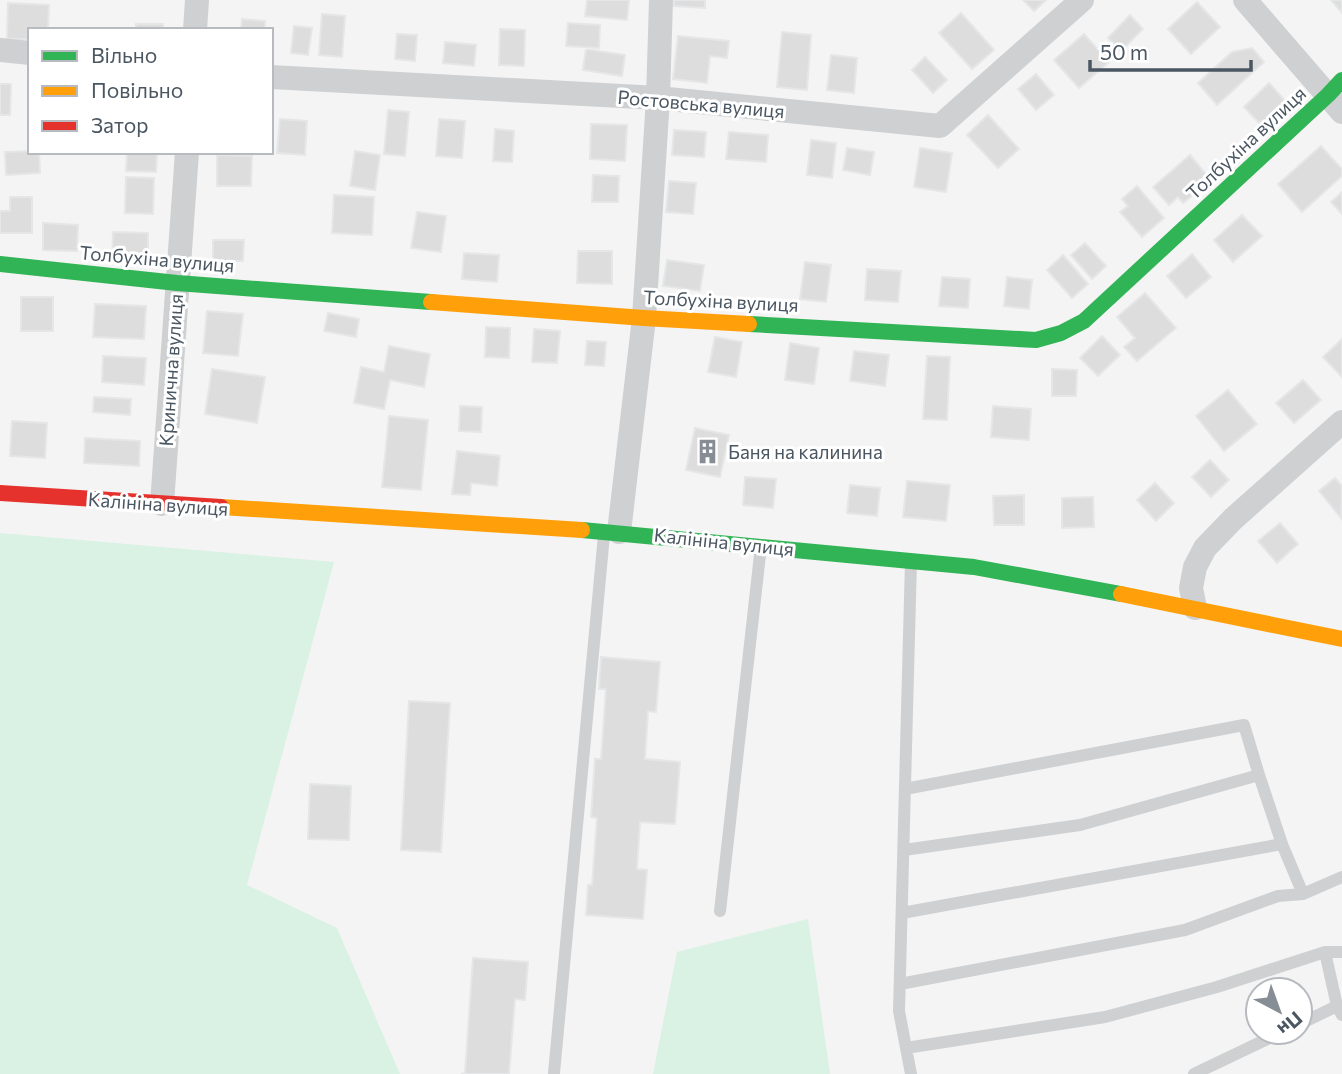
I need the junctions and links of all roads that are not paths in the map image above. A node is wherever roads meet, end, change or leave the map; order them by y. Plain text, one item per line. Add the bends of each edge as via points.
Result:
1 (197, 0) edge
2 (661, 0) edge
3 (1082, 0) edge
4 (1245, 0) edge
5 (195, 28) edge
6 (0, 50) edge
7 (28, 53) edge
8 (273, 76) edge
9 (1337, 96) edge
10 (658, 98) junction
11 (187, 154) edge
12 (0, 264) edge
13 (177, 283) junction
14 (644, 318) junction
15 (1342, 422) edge
16 (0, 493) edge
17 (162, 504) junction
18 (612, 531) junction
19 (761, 546) junction
20 (911, 561) junction
21 (1195, 608) junction
22 (1342, 639) edge
23 (1259, 775) junction
24 (905, 789) junction
25 (1282, 844) junction
26 (904, 850) junction
27 (1342, 877) edge
28 (1303, 894) junction
29 (720, 911) dead end
30 (902, 913) junction
31 (1325, 952) junction
32 (1342, 952) edge
33 (900, 984) junction
34 (1340, 1010) edge
35 (1314, 1019) edge
36 (1253, 1046) edge
37 (906, 1048) junction
38 (554, 1073) edge
39 (911, 1074) edge
40 (1194, 1074) edge

1 - 5 street
2 - 10 street
3 - 10 street, Ростовська вулиця via 940,126
4 - 9 street
6 - 7 street
8 - 10 street, Ростовська вулиця
9 - 14 street, Толбухіна вулиця via 1084,321 1054,337 1036,340
10 - 14 street
11 - 13 street, Кринична вулиця
12 - 13 street, Толбухіна вулиця
13 - 14 street, Толбухіна вулиця
13 - 17 street, Кринична вулиця
14 - 18 street
15 - 21 street via 1205,548 1191,588
16 - 17 street, Калініна вулиця
17 - 18 street, Калініна вулиця
18 - 19 street, Калініна вулиця
18 - 38 lane
19 - 20 street, Калініна вулиця
19 - 29 lane
20 - 21 street, Калініна вулиця via 974,567
20 - 24 lane
21 - 22 street, Калініна вулиця
23 - 24 lane via 1244,725
23 - 25 lane
23 - 26 lane via 1080,825
24 - 26 lane
25 - 28 lane
25 - 30 lane
26 - 30 lane
27 - 28 lane
28 - 33 lane via 1278,896 1185,930
30 - 33 lane
31 - 32 lane
31 - 34 lane
31 - 37 lane via 1105,1017
33 - 37 lane via 899,1011
34 - 35 lane
36 - 40 lane
37 - 39 lane

